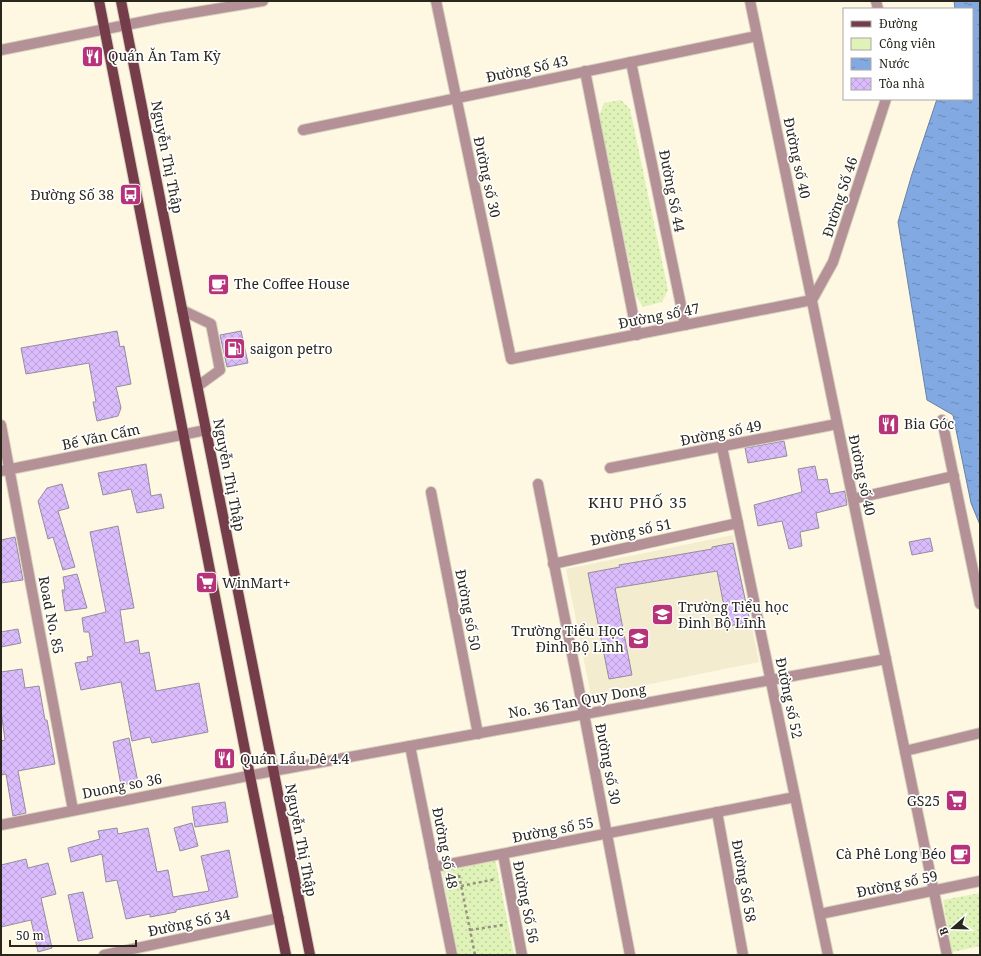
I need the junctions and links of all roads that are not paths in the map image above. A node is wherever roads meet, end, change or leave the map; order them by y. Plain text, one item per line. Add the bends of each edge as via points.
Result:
1 (99, 1) edge
2 (121, 1) edge
3 (262, 1) edge
4 (436, 1) edge
5 (750, 1) edge
6 (126, 25) junction
7 (105, 29) junction
8 (757, 36) junction
9 (1, 50) edge
10 (631, 62) junction
11 (585, 71) junction
12 (457, 98) junction
13 (886, 100) edge
14 (303, 130) dead end
15 (812, 300) junction
16 (182, 310) junction
17 (685, 325) junction
18 (637, 334) junction
19 (511, 359) joint
20 (198, 386) junction
21 (942, 420) dead end
22 (837, 424) junction
23 (1, 425) edge
24 (206, 430) junction
25 (183, 434) junction
26 (722, 447) junction
27 (610, 468) dead end
28 (5, 471) edge
29 (954, 476) junction
30 (538, 484) dead end
31 (431, 492) dead end
32 (852, 499) junction
33 (738, 523) junction
34 (553, 564) junction
35 (980, 604) edge
36 (886, 659) junction
37 (771, 680) junction
38 (584, 714) junction
39 (980, 733) edge
40 (478, 734) junction
41 (410, 746) junction
42 (905, 751) junction
43 (273, 771) junction
44 (250, 776) junction
45 (795, 797) junction
46 (73, 810) junction
47 (717, 812) junction
48 (1, 825) edge
49 (608, 834) junction
50 (503, 854) junction
51 (434, 867) junction
52 (980, 881) edge
53 (933, 891) junction
54 (820, 914) junction
55 (279, 918) junction
56 (106, 955) edge
57 (286, 955) edge
58 (310, 955) edge
59 (452, 955) edge
60 (522, 955) edge
61 (630, 955) edge
62 (743, 955) edge
63 (828, 955) edge
64 (947, 955) edge

1 - 7 main road
2 - 6 main road, Nguyễn Thị Thập
3 - 6 street
4 - 12 street, Đường số 30
5 - 8 street, Đường số 40
6 - 7 street
6 - 16 main road, Nguyễn Thị Thập
7 - 9 street
7 - 25 main road
8 - 10 street, Đường Số 43
8 - 15 street, Đường số 40
10 - 11 street, Đường Số 43
10 - 17 street, Đường Số 44
11 - 12 street, Đường Số 43
11 - 18 street
12 - 14 street, Đường Số 43
12 - 19 street, Đường số 30
13 - 15 street, Đường Số 46 via 833,262
15 - 17 street, Đường số 47
15 - 22 street, Đường số 40
16 - 20 main road, Nguyễn Thị Thập
16 - 20 street via 211,324 220,370
17 - 18 street, Đường số 47
18 - 19 street, Đường số 47
20 - 24 main road, Nguyễn Thị Thập
21 - 29 street
22 - 26 street, Đường số 49
22 - 32 street, Đường số 40
23 - 28 street, Road No. 85
24 - 25 street, Bế Văn Cấm
24 - 43 main road, Nguyễn Thị Thập
25 - 28 street, Bế Văn Cấm
25 - 44 main road
26 - 27 street, Đường số 49
26 - 33 street, Đường số 52
28 - 46 street, Road No. 85
29 - 32 street
29 - 35 street
30 - 34 street, Đường số 30
31 - 40 street, Đường số 50
32 - 36 street, Đường số 40
33 - 34 street, Đường số 51
33 - 37 street, Đường số 52
34 - 38 street, Đường số 30
36 - 37 street, No. 36 Tan Quy Dong
36 - 42 street, Đường số 40
37 - 38 street, No. 36 Tan Quy Dong
37 - 45 street, Đường số 52
38 - 40 street, No. 36 Tan Quy Dong
38 - 49 street, Đường số 30
39 - 42 street
40 - 41 street, No. 36 Tan Quy Dong
41 - 43 street, No. 36 Tan Quy Dong
41 - 51 street, Đường số 48
42 - 53 street, Đường số 40
43 - 44 street, Duong so 36
43 - 58 main road, Nguyễn Thị Thập
44 - 46 street, Duong so 36
44 - 55 main road
45 - 47 street, Đường số 55
45 - 54 street, Đường số 52
46 - 48 street, Duong so 36
47 - 49 street, Đường số 55
47 - 62 street, Đường Số 58
49 - 50 street, Đường số 55
49 - 61 street, Đường số 30
50 - 51 street, Đường số 55
50 - 60 street, Đường Số 56
51 - 59 street, Đường số 48
52 - 53 street, Đường số 59
53 - 54 street, Đường số 59
53 - 64 street, Đường số 40
54 - 63 street, Đường số 52
55 - 56 street, Đường Số 34
55 - 57 main road

